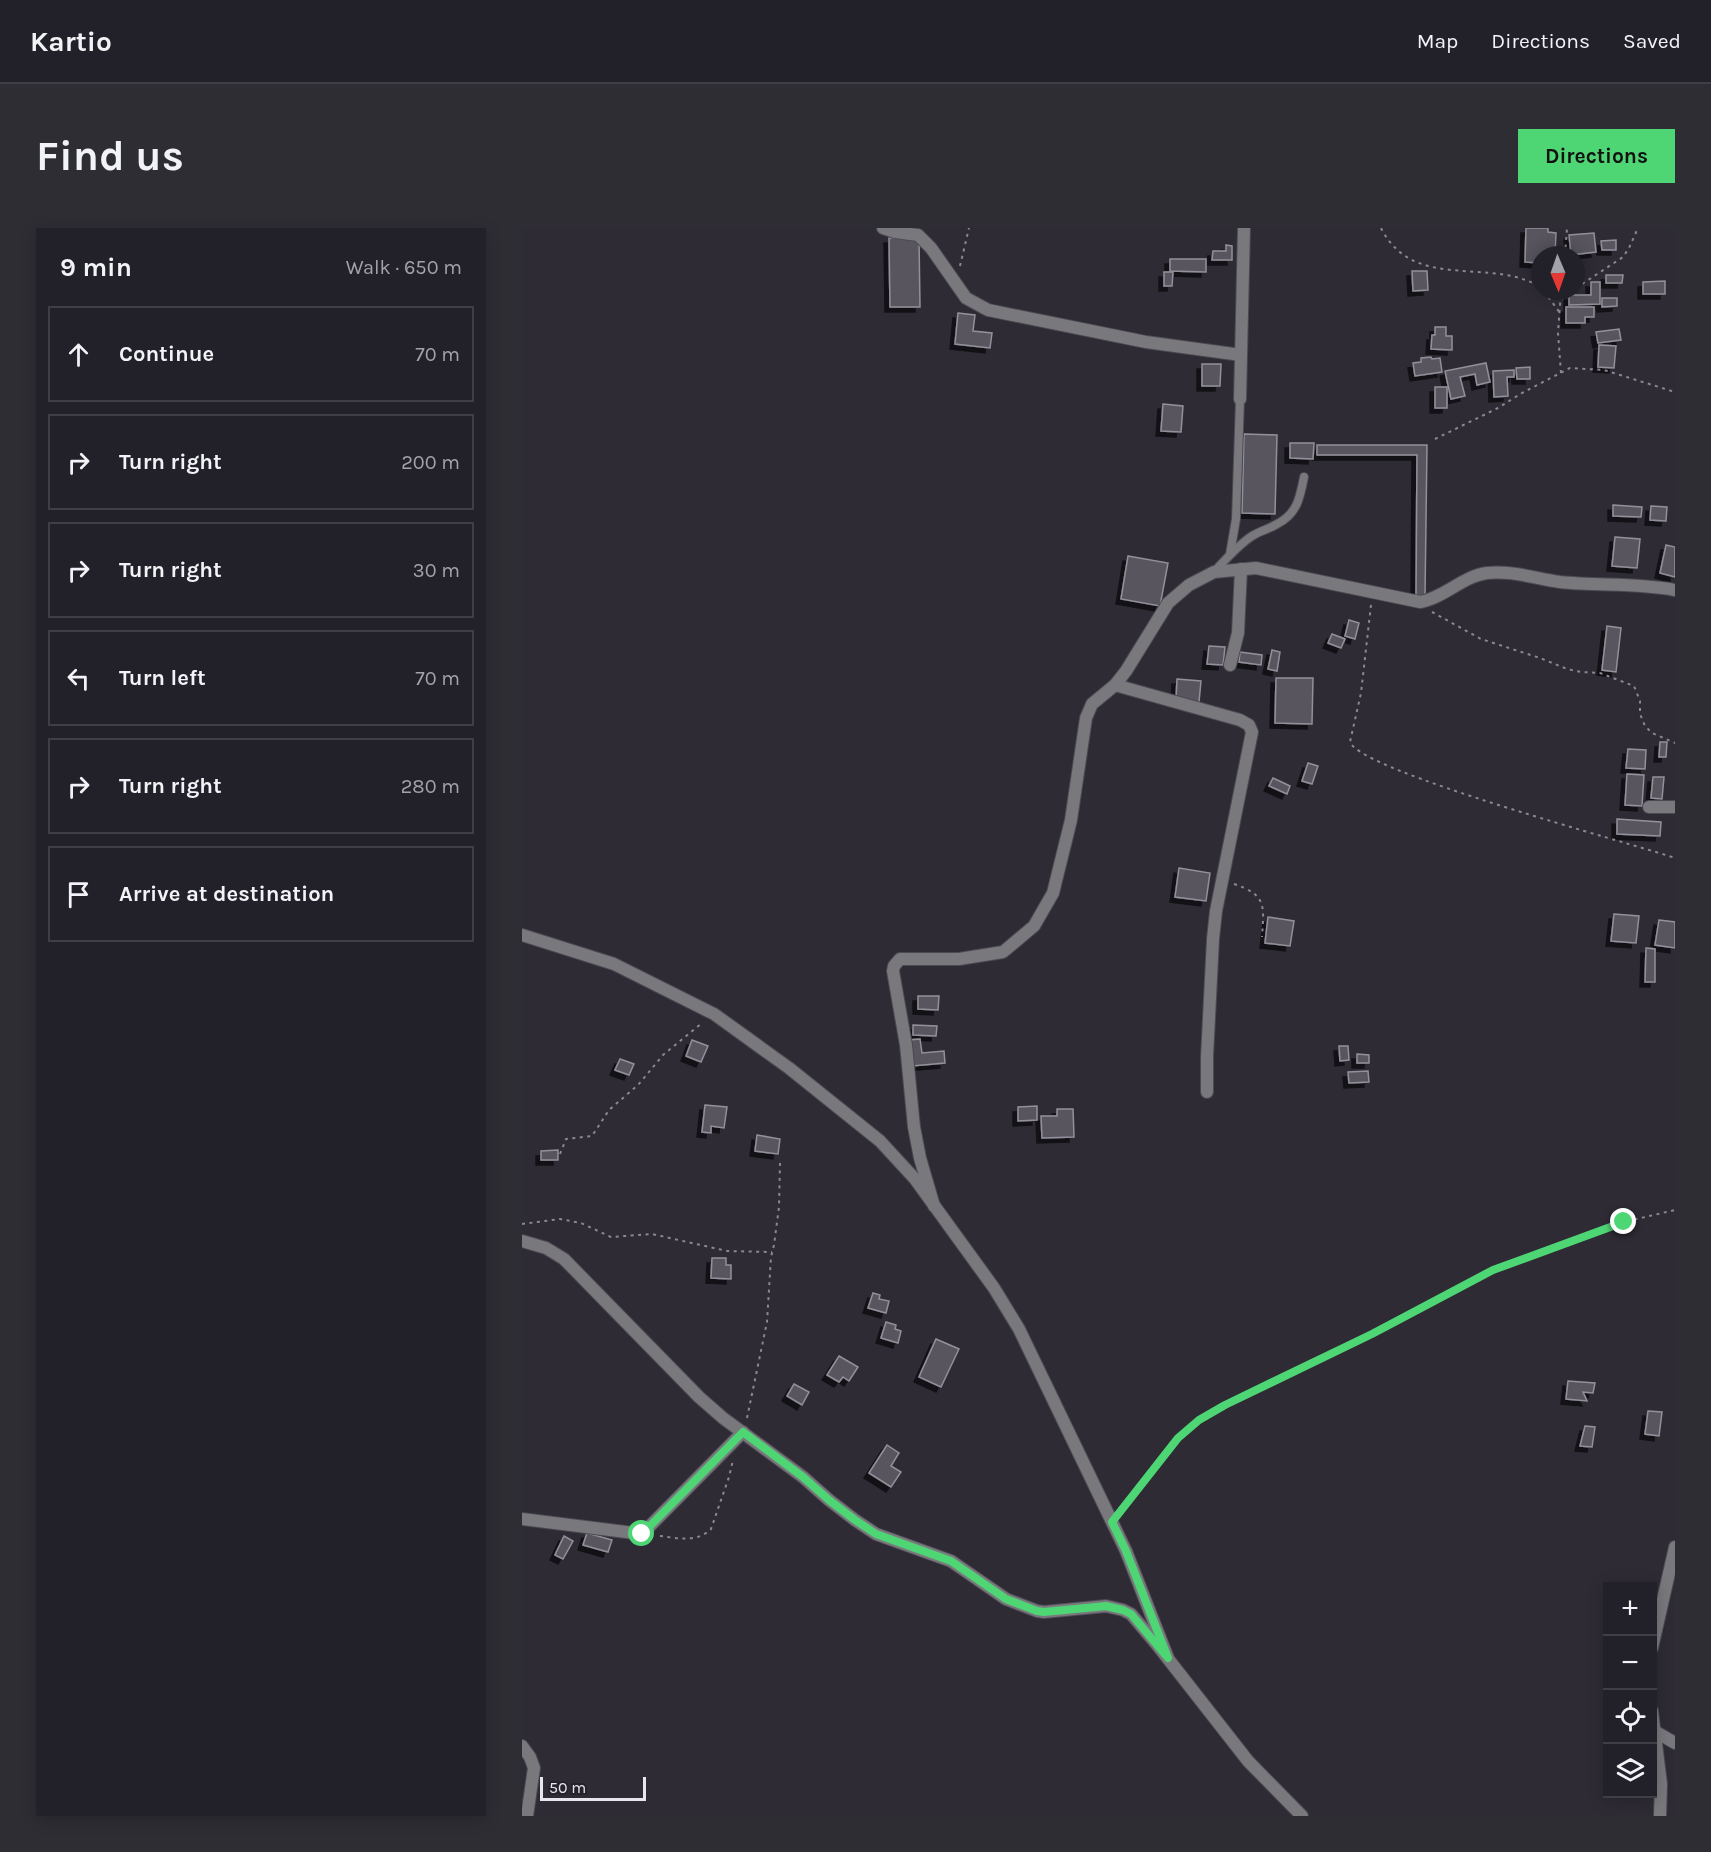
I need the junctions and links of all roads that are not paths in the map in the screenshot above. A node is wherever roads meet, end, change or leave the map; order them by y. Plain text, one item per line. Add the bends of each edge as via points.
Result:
1 (883, 228) edge
2 (1244, 228) edge
3 (1241, 355) junction
4 (1240, 399) joint
5 (1304, 477) dead end
6 (1230, 554) junction
7 (1241, 569) junction
8 (1214, 572) junction
9 (1675, 590) edge
10 (1230, 665) dead end
11 (1115, 685) junction
12 (1649, 807) dead end
13 (1675, 807) edge
14 (522, 936) edge
15 (1208, 1092) dead end
16 (934, 1206) junction
17 (522, 1241) edge
18 (741, 1435) junction
19 (522, 1519) edge
20 (1675, 1547) edge
21 (1654, 1636) edge
22 (1168, 1658) junction
23 (1657, 1733) edge
24 (1657, 1742) edge
25 (1675, 1743) edge
26 (522, 1746) edge
27 (527, 1816) edge
28 (1302, 1816) edge
29 (1660, 1816) edge

1 - 3 street via 918,235 966,298 987,310 1146,342
2 - 3 street
3 - 4 street
4 - 6 lane via 1236,519
5 - 6 lane via 1294,511
6 - 8 lane
7 - 8 street
7 - 9 street via 1256,568 1420,602 1488,573
7 - 10 street via 1238,633
8 - 11 street via 1189,585 1168,603
11 - 15 street via 1240,720 1249,725 1252,736 1216,911
11 - 16 street via 1092,704 1086,718 1071,820 1053,893 1034,926 1003,952 959,959 903,958 894,966 914,1127
12 - 13 street
14 - 16 street via 614,964 714,1014 880,1141
16 - 22 street via 1019,1329 1126,1551
17 - 18 street via 546,1248 564,1259
18 - 19 street via 642,1534
18 - 22 street via 876,1534 951,1561 1006,1599 1037,1611 1106,1606 1123,1610 1131,1614
20 - 21 street
22 - 28 street via 1248,1761
23 - 25 street
24 - 29 street
26 - 27 street via 534,1768

